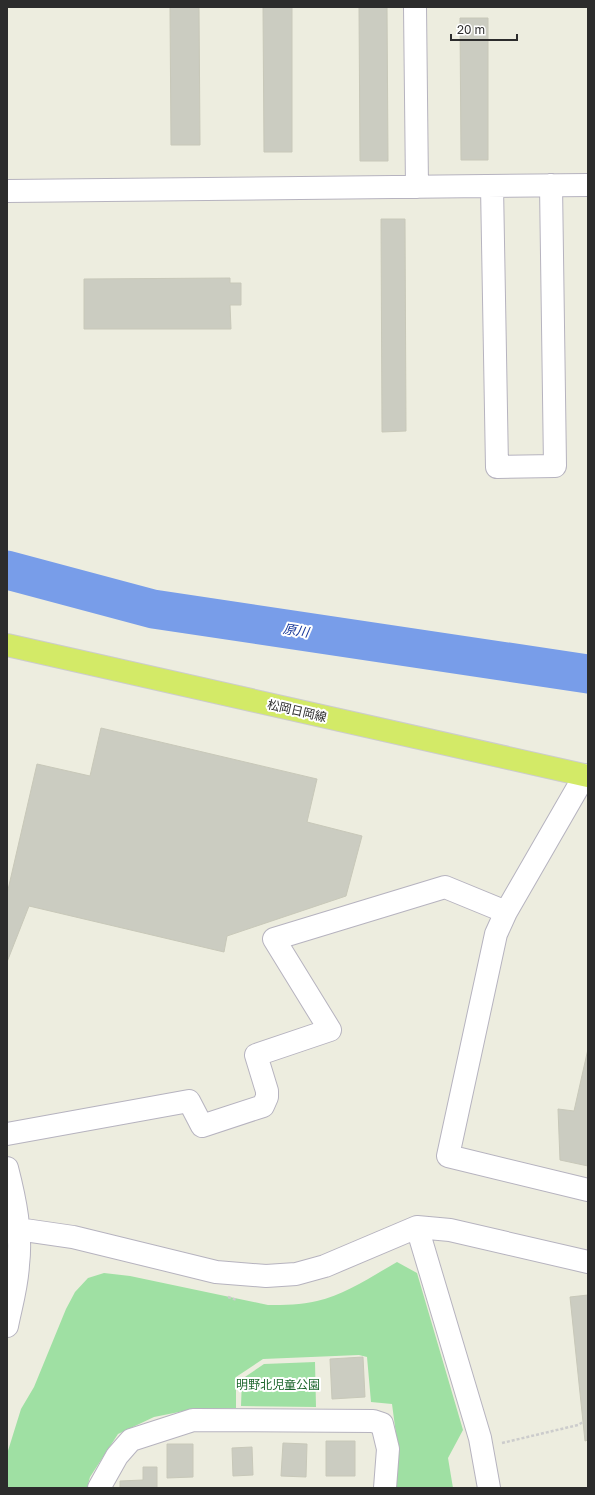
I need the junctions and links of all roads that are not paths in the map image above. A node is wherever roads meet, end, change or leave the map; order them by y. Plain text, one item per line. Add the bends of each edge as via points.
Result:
1 (415, 7) edge
2 (551, 185) junction
3 (588, 185) edge
4 (417, 186) junction
5 (492, 186) junction
6 (7, 191) edge
7 (7, 645) edge
8 (586, 776) edge
9 (506, 912) junction
10 (7, 1134) edge
11 (7, 1168) edge
12 (588, 1190) edge
13 (417, 1227) junction
14 (18, 1229) junction
15 (588, 1262) edge
16 (7, 1326) edge
17 (99, 1488) edge
18 (385, 1488) edge
19 (489, 1488) edge

1 - 4 street
2 - 3 street
2 - 5 street
2 - 5 street via 555,466 497,467
4 - 5 street
4 - 6 street
7 - 8 main road, 松岡日岡線
8 - 9 street
9 - 10 street via 445,888 274,940 330,1030 256,1055 268,1094 265,1104 258,1108 202,1126 189,1101
9 - 12 street via 495,941 448,1156
11 - 14 street
13 - 14 street via 325,1266 296,1274 266,1276 216,1272 73,1237
13 - 15 street via 450,1230
13 - 19 street via 482,1447
14 - 16 street via 19,1265
17 - 18 street via 116,1456 132,1440 193,1420 373,1421 382,1424 388,1449

